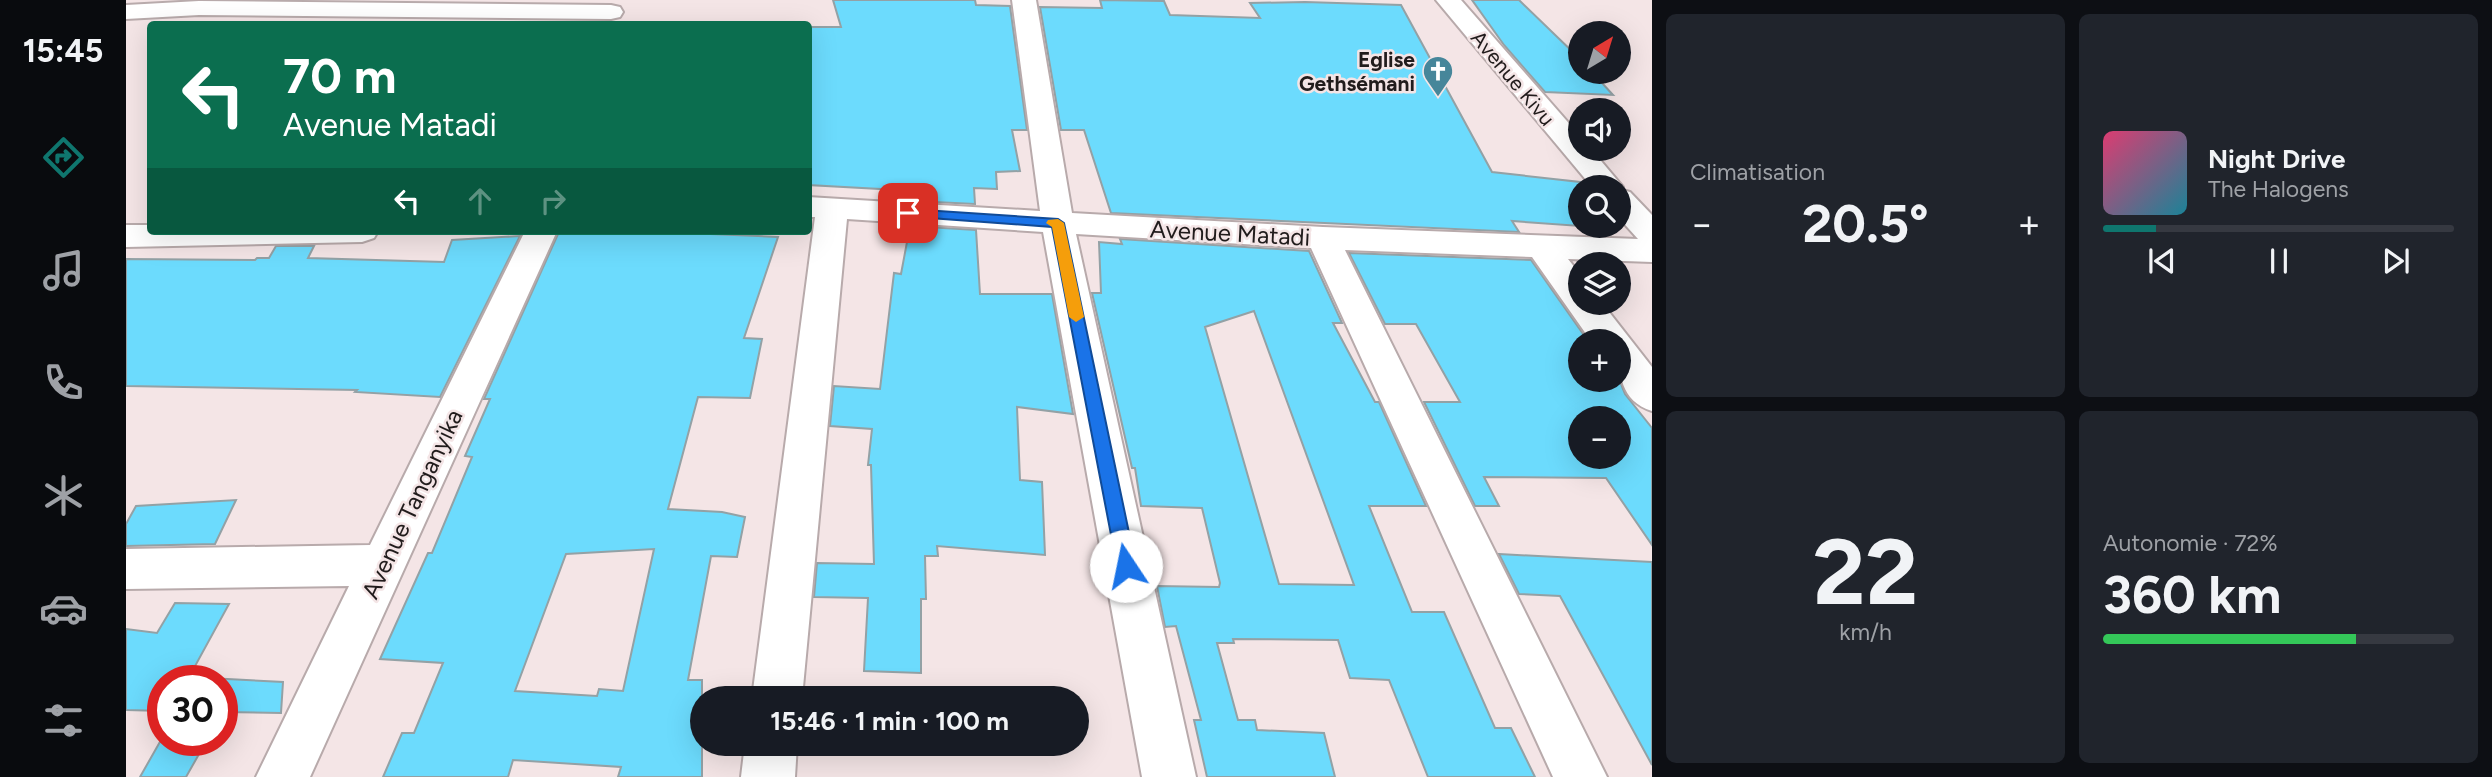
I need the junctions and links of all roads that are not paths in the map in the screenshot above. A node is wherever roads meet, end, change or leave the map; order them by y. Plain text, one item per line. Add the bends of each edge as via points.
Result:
1 (1024, 0) edge
2 (1448, 0) edge
3 (126, 12) edge
4 (611, 12) edge
5 (1599, 175) edge
6 (1631, 201) edge
7 (820, 208) edge
8 (1652, 210) edge
9 (1631, 212) edge
10 (1058, 223) junction
11 (173, 235) edge
12 (539, 235) edge
13 (1652, 235) edge
14 (126, 236) edge
15 (1323, 238) junction
16 (1542, 247) junction
17 (1652, 251) edge
18 (1568, 282) edge
19 (1631, 367) edge
20 (1652, 396) edge
21 (383, 565) junction
22 (126, 569) edge
23 (778, 686) edge
24 (771, 756) edge
25 (284, 777) edge
26 (768, 777) edge
27 (1169, 777) edge
28 (1580, 777) edge

1 - 10 street
2 - 5 street, Avenue Kivu
3 - 4 street via 199,8
6 - 8 street
7 - 10 street, Avenue Matadi
7 - 23 street
9 - 13 street, Avenue Kivu
10 - 15 street, Avenue Matadi
10 - 27 street
11 - 14 street
12 - 21 street, Avenue Tanganyika
15 - 16 street, Avenue Matadi
15 - 28 street
16 - 17 street, Avenue Matadi
16 - 18 street
19 - 20 street
21 - 22 street
21 - 25 street, Avenue Tanganyika
24 - 26 street

